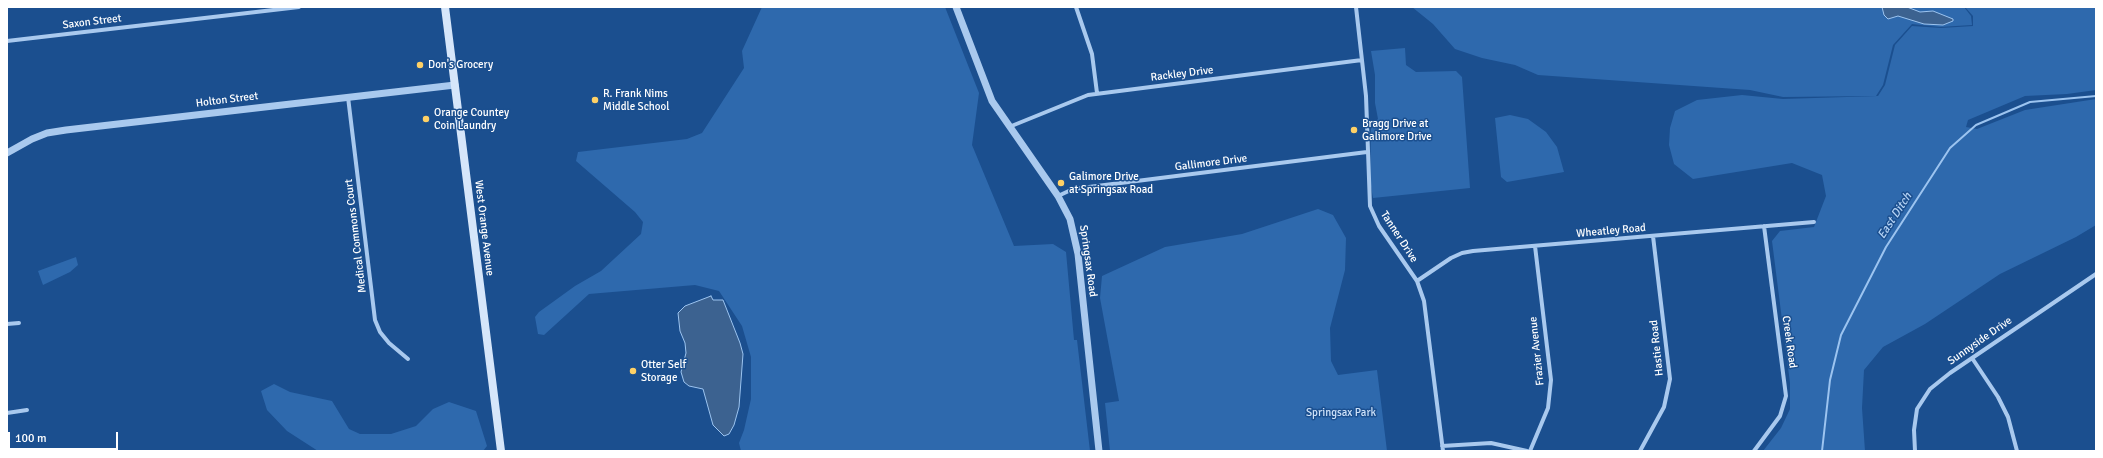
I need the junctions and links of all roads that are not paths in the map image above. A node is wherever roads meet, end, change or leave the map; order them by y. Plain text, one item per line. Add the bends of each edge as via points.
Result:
1 (299, 7) edge
2 (445, 7) edge
3 (956, 7) edge
4 (1076, 7) edge
5 (1356, 7) edge
6 (7, 41) edge
7 (1362, 60) junction
8 (455, 85) junction
9 (1097, 93) junction
10 (348, 97) junction
11 (1009, 127) junction
12 (1367, 152) junction
13 (7, 153) edge
14 (1058, 196) junction
15 (1814, 222) dead end
16 (1764, 226) junction
17 (1653, 236) junction
18 (1535, 246) junction
19 (2096, 274) edge
20 (1417, 281) junction
21 (19, 323) dead end
22 (7, 324) edge
23 (1972, 358) junction
24 (408, 359) dead end
25 (27, 410) dead end
26 (7, 413) edge
27 (1442, 448) edge
28 (501, 451) edge
29 (1099, 451) edge
30 (1529, 451) edge
31 (1640, 451) edge
32 (1754, 451) edge
33 (1915, 451) edge
34 (2018, 451) edge

1 - 6 street, Saxon Street
2 - 8 main road, West Orange Avenue
3 - 11 street, Springsax Road via 985,86
4 - 9 street via 1092,54
5 - 7 street, Tanner Drive
7 - 9 street, Rackley Drive
7 - 12 street, Tanner Drive via 1366,96
8 - 10 street, Holton Street
8 - 28 main road, West Orange Avenue
9 - 11 street, Rackley Drive
10 - 13 street, Holton Street via 60,131 32,138
10 - 24 street, Medical Commons Court via 375,320 389,343
11 - 14 street, Springsax Road
12 - 14 street, Gallimore Drive via 1073,189
12 - 20 street, Tanner Drive via 1370,206 1379,226
14 - 29 street, Springsax Road via 1074,230
15 - 16 street, Wheatley Road
16 - 17 street, Wheatley Road
16 - 32 street, Creek Road via 1786,396 1780,416
17 - 18 street, Wheatley Road
17 - 31 street, Hastie Road via 1670,379 1664,407
18 - 20 street, Wheatley Road via 1462,253
18 - 30 street, Frazier Avenue via 1551,380 1548,408
19 - 23 street, Sunnyside Drive
20 - 27 street, Tanner Drive via 1425,309
21 - 22 street
23 - 33 street, Sunnyside Drive via 1936,383 1920,402 1914,421
23 - 34 street via 2008,417
25 - 26 street
27 - 30 street via 1491,443

